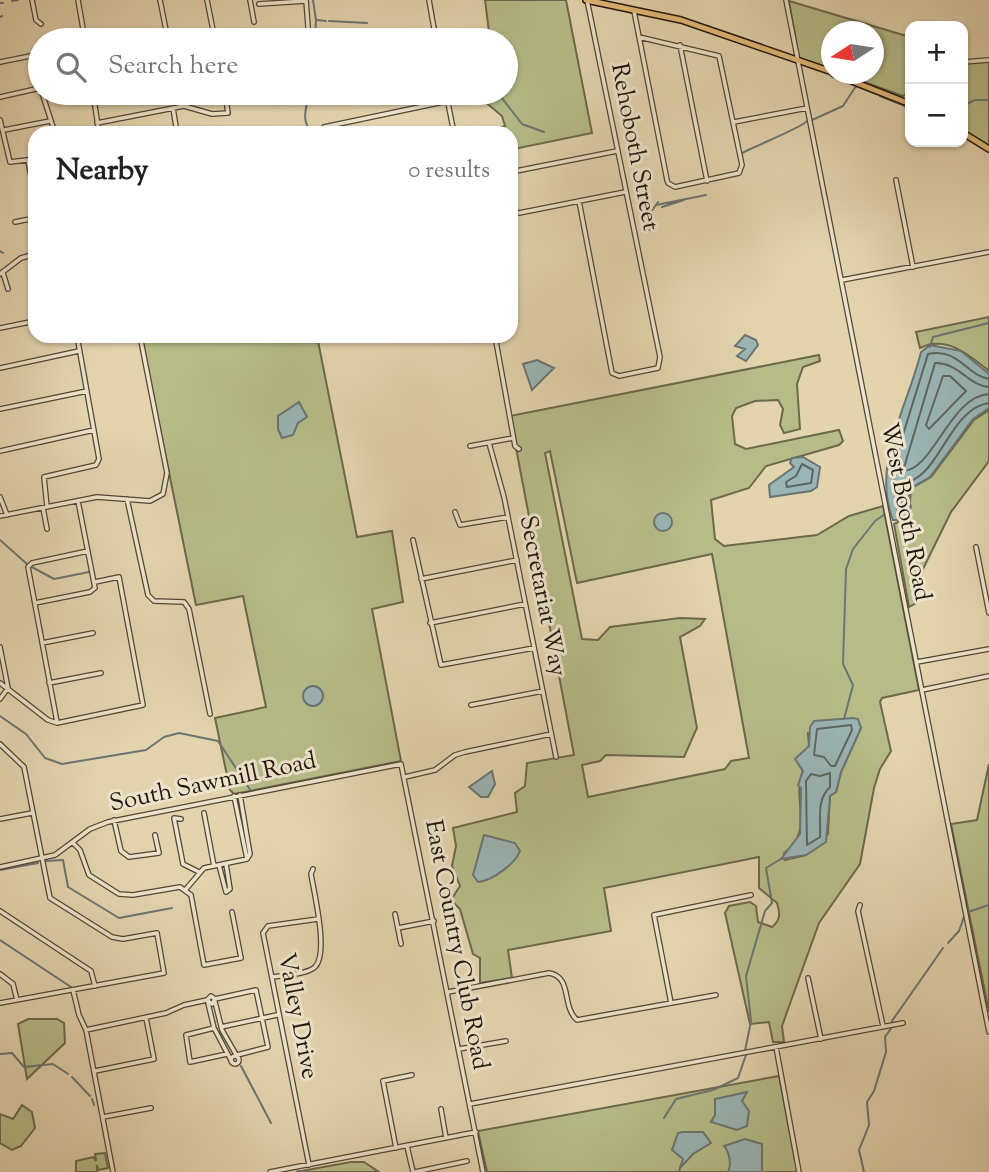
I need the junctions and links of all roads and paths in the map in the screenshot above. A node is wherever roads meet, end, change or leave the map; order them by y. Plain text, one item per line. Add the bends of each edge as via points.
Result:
1 (32, 0) edge
2 (78, 0) edge
3 (160, 0) edge
4 (207, 0) edge
5 (250, 0) edge
6 (306, 0) edge
7 (429, 0) edge
8 (586, 0) edge
9 (786, 0) edge
10 (259, 5) dead end
11 (633, 9) junction
12 (254, 22) dead end
13 (41, 24) dead end
14 (83, 28) edge
15 (166, 28) edge
16 (213, 28) edge
17 (308, 28) edge
18 (434, 28) edge
19 (639, 37) junction
20 (680, 45) junction
21 (28, 57) edge
22 (989, 60) edge
23 (798, 61) junction
24 (0, 62) edge
25 (968, 62) edge
26 (821, 69) edge
27 (861, 84) edge
28 (28, 91) edge
29 (0, 97) edge
30 (904, 101) edge
31 (46, 105) edge
32 (95, 105) edge
33 (227, 105) edge
34 (429, 105) edge
35 (449, 105) edge
36 (173, 108) junction
37 (807, 108) junction
38 (0, 120) edge
39 (50, 121) junction
40 (734, 122) junction
41 (97, 123) junction
42 (52, 126) edge
43 (98, 126) edge
44 (176, 126) edge
45 (329, 126) edge
46 (453, 126) edge
47 (4, 130) junction
48 (968, 137) edge
49 (989, 149) edge
50 (617, 151) junction
51 (28, 161) edge
52 (518, 171) edge
53 (896, 180) dead end
54 (707, 181) junction
55 (625, 192) junction
56 (579, 201) junction
57 (518, 213) edge
58 (28, 219) edge
59 (15, 222) dead end
60 (989, 252) edge
61 (28, 256) edge
62 (914, 267) junction
63 (2, 274) edge
64 (842, 280) junction
65 (8, 289) dead end
66 (28, 322) edge
67 (0, 328) edge
68 (77, 343) edge
69 (141, 343) edge
70 (496, 343) edge
71 (79, 351) junction
72 (0, 368) edge
73 (87, 391) junction
74 (0, 409) edge
75 (94, 430) junction
76 (513, 438) junction
77 (489, 443) junction
78 (470, 446) dead end
79 (519, 449) dead end
80 (0, 451) edge
81 (0, 497) edge
82 (127, 499) junction
83 (78, 501) junction
84 (45, 507) junction
85 (455, 512) dead end
86 (7, 515) junction
87 (0, 516) edge
88 (508, 517) junction
89 (47, 529) dead end
90 (413, 540) dead end
91 (976, 547) dead end
92 (88, 551) junction
93 (517, 560) junction
94 (421, 579) junction
95 (95, 582) junction
96 (34, 603) junction
97 (525, 604) junction
98 (989, 613) edge
99 (430, 623) junction
100 (93, 633) dead end
101 (42, 643) junction
102 (0, 648) edge
103 (534, 648) junction
104 (989, 649) edge
105 (917, 662) junction
106 (3, 665) junction
107 (0, 670) edge
108 (101, 673) dead end
109 (989, 676) edge
110 (0, 682) edge
111 (50, 683) junction
112 (8, 688) junction
113 (922, 690) junction
114 (543, 691) junction
115 (0, 699) edge
116 (471, 705) dead end
117 (210, 714) dead end
118 (57, 723) junction
119 (551, 734) junction
120 (0, 744) edge
121 (556, 757) dead end
122 (401, 764) joint
123 (405, 776) junction
124 (240, 795) junction
125 (234, 796) junction
126 (32, 813) junction
127 (204, 813) dead end
128 (0, 819) edge
129 (181, 819) dead end
130 (114, 820) junction
131 (155, 835) dead end
132 (73, 843) junction
133 (247, 859) junction
134 (41, 860) junction
135 (226, 863) junction
136 (216, 865) junction
137 (0, 867) edge
138 (313, 869) dead end
139 (199, 872) junction
140 (186, 889) junction
141 (751, 895) dead end
142 (860, 905) dead end
143 (0, 911) edge
144 (232, 912) dead end
145 (395, 914) dead end
146 (318, 919) junction
147 (434, 921) junction
148 (398, 928) junction
149 (401, 944) dead end
150 (0, 974) edge
151 (272, 977) junction
152 (808, 978) dead end
153 (95, 986) junction
154 (73, 990) junction
155 (448, 992) junction
156 (716, 995) dead end
157 (17, 1000) junction
158 (215, 1000) junction
159 (208, 1002) junction
160 (0, 1003) edge
161 (671, 1003) junction
162 (278, 1015) junction
163 (146, 1018) junction
164 (262, 1018) junction
165 (903, 1023) dead end
166 (883, 1026) junction
167 (221, 1027) junction
168 (214, 1028) junction
169 (86, 1030) junction
170 (989, 1032) edge
171 (821, 1039) junction
172 (506, 1041) dead end
173 (776, 1047) junction
174 (459, 1049) junction
175 (227, 1054) junction
176 (237, 1056) junction
177 (94, 1071) junction
178 (412, 1075) dead end
179 (470, 1104) junction
180 (151, 1108) dead end
181 (441, 1109) dead end
182 (103, 1117) junction
183 (476, 1132) junction
184 (446, 1138) junction
185 (407, 1146) junction
186 (396, 1148) junction
187 (467, 1161) dead end
188 (309, 1164) junction
189 (113, 1172) edge
190 (270, 1172) edge
191 (414, 1172) edge
192 (483, 1172) edge
193 (799, 1172) edge

1 - 13 street
2 - 14 street
3 - 15 street
4 - 16 street
5 - 12 street
6 - 10 street
6 - 17 street
7 - 18 street
8 - 11 main road
8 - 50 street, Rehoboth Street
9 - 23 street, West Booth Road
11 - 19 street
11 - 23 main road via 691,23
19 - 20 street
19 - 54 street via 668,183 675,187
20 - 40 street via 719,56
20 - 54 street
21 - 24 street
22 - 25 street
23 - 26 main road
23 - 37 street, West Booth Road
27 - 30 main road
28 - 29 street
31 - 39 street
32 - 41 street
33 - 36 street via 228,113 212,114 184,106
34 - 45 street
35 - 46 street
36 - 41 street
36 - 44 street
37 - 40 street
37 - 64 street, West Booth Road
38 - 47 street
39 - 42 street
39 - 47 street
40 - 54 street via 741,171
41 - 43 street
47 - 51 street via 10,162
48 - 49 main road
50 - 52 street
50 - 55 street, Rehoboth Street
53 - 62 street
55 - 56 street
55 - 56 street, Rehoboth Street via 660,365 614,375
56 - 57 street
58 - 59 street
60 - 62 street
61 - 63 street
62 - 64 street
63 - 65 street
64 - 105 street, West Booth Road
66 - 67 street
68 - 71 street
69 - 82 street via 168,480 156,500
70 - 76 street
71 - 72 street
71 - 73 street
73 - 74 street
73 - 75 street
75 - 80 street
75 - 84 street via 98,463 44,477
76 - 77 street
76 - 79 street
77 - 78 street
77 - 88 street, Secretariat Way
81 - 86 street
82 - 83 street via 104,496
82 - 117 street via 148,595 154,601 184,602 189,608
83 - 84 street
83 - 92 street
84 - 86 street
84 - 89 street
85 - 88 street via 460,525
86 - 87 street
88 - 93 street, Secretariat Way
90 - 94 street
91 - 98 street
92 - 95 street
92 - 96 street via 28,565
93 - 94 street
93 - 97 street, Secretariat Way
94 - 99 street
95 - 96 street via 90,592
95 - 118 street via 119,577 143,705
96 - 101 street
97 - 99 street
97 - 103 street, Secretariat Way
99 - 103 street via 440,665
100 - 101 street
101 - 111 street
102 - 106 street
103 - 114 street, Secretariat Way
104 - 105 street
105 - 113 street, West Booth Road
106 - 107 street
106 - 112 street
108 - 111 street
109 - 113 street
110 - 112 street
111 - 118 street
112 - 115 street
112 - 118 street
113 - 170 street, West Booth Road
114 - 116 street
114 - 119 street, Secretariat Way
119 - 121 street, Secretariat Way
119 - 123 street via 454,755 435,770
120 - 126 street via 24,767
122 - 123 street, East Country Club Road
122 - 124 street, South Sawmill Road
123 - 147 street, East Country Club Road
124 - 125 street, South Sawmill Road
124 - 133 street via 250,854
125 - 130 street, South Sawmill Road
125 - 133 street
126 - 128 street
126 - 134 street
127 - 136 street
129 - 139 street via 174,818 183,864
130 - 131 street via 125,856 159,853
130 - 132 street, South Sawmill Road via 90,829
132 - 134 street, South Sawmill Road
132 - 140 street via 89,875 119,894
133 - 135 street
134 - 137 street, South Sawmill Road
134 - 153 street via 55,904 112,937 157,933 164,973
135 - 136 street
135 - 136 street via 230,889 226,892
136 - 139 street
138 - 146 street
139 - 140 street
140 - 144 street via 204,965 241,958
141 - 161 street via 654,915
142 - 166 street
143 - 153 street via 91,971
145 - 148 street
146 - 151 street via 321,937 314,967
146 - 151 street, Valley Drive via 264,928
147 - 148 street
147 - 155 street, East Country Club Road
148 - 149 street
150 - 157 street via 13,984
151 - 162 street, Valley Drive
152 - 171 street
153 - 154 street
154 - 157 street
154 - 169 street
155 - 161 street via 549,973 563,979 570,1014 577,1020
155 - 174 street, East Country Club Road
156 - 161 street
157 - 160 street
158 - 159 street
158 - 164 street via 256,990
158 - 167 street
159 - 163 street
159 - 168 street
162 - 164 street
162 - 188 street, Valley Drive
163 - 169 street
163 - 177 street via 154,1059
164 - 167 street
164 - 176 street via 268,1047
165 - 166 street
166 - 171 street
167 - 176 street
168 - 175 street
168 - 175 street via 186,1035 190,1062
169 - 177 street
171 - 173 street
172 - 174 street
173 - 179 street
173 - 193 street
174 - 179 street, East Country Club Road
175 - 176 street via 237,1063
177 - 182 street
178 - 186 street via 383,1081
179 - 183 street, East Country Club Road
180 - 182 street
181 - 184 street
182 - 189 street
183 - 184 street
183 - 192 street, East Country Club Road
184 - 185 street
185 - 186 street
185 - 191 street
186 - 188 street
187 - 191 street
188 - 190 street

